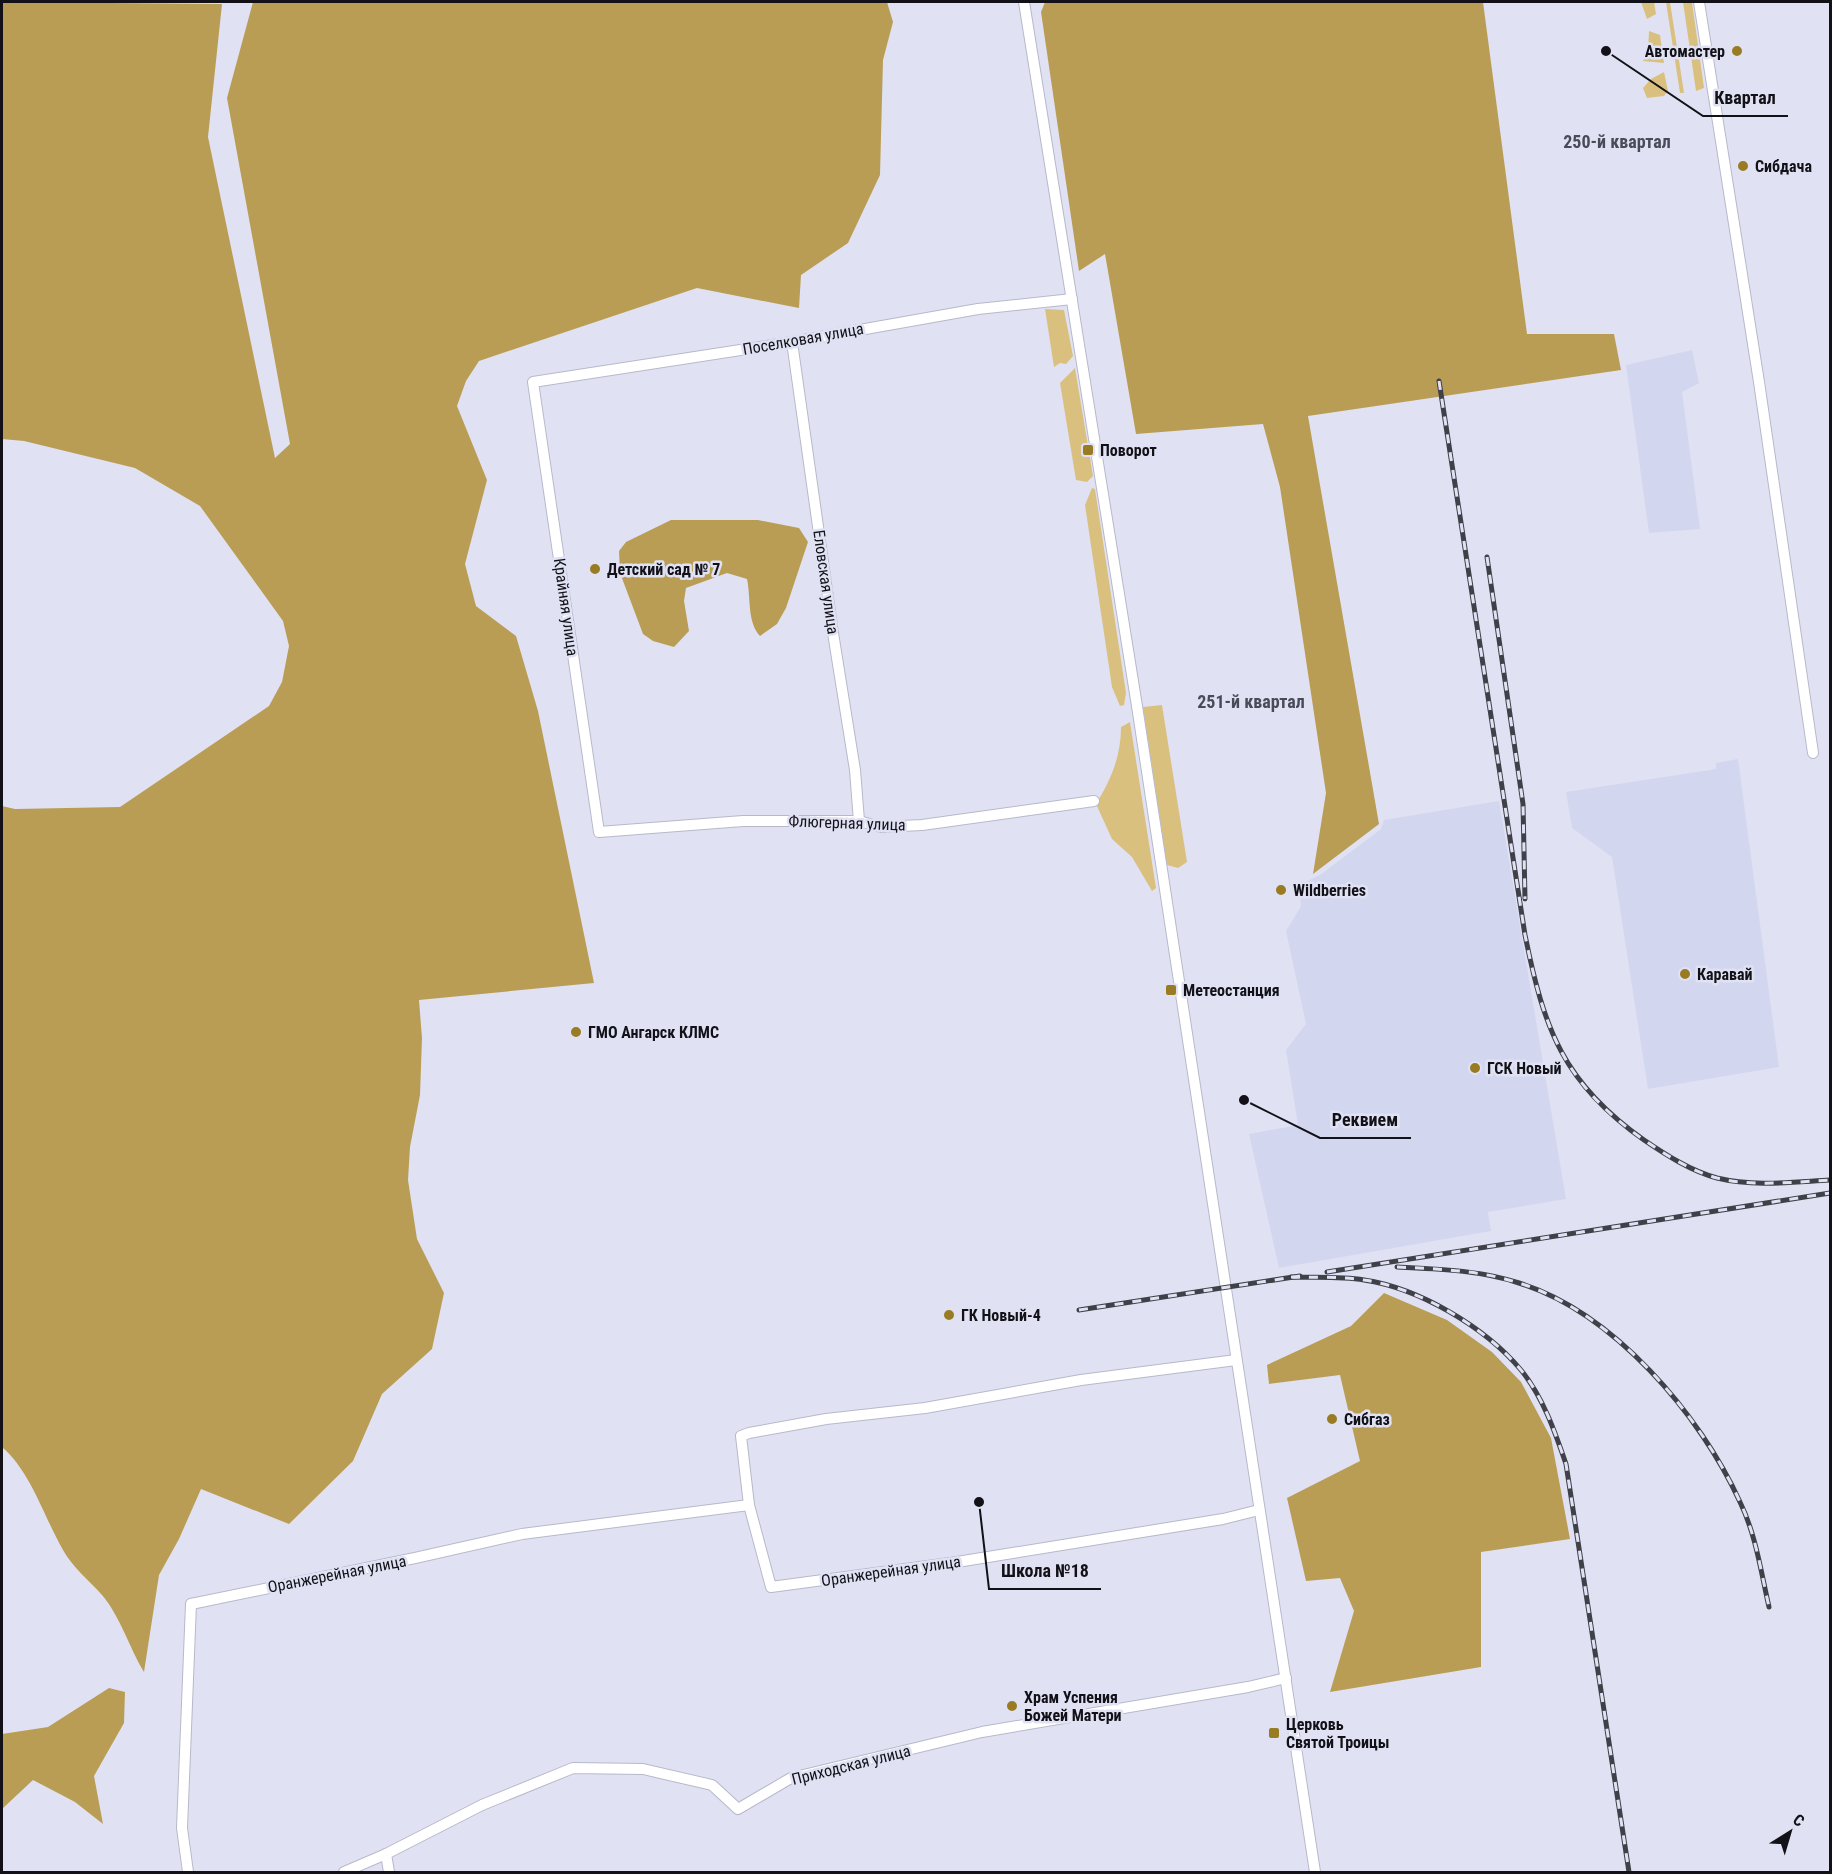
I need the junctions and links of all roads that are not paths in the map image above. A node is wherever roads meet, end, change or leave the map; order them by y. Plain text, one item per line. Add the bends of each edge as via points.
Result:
1 (1024, 2) edge
2 (1699, 2) edge
3 (1072, 299) junction
4 (792, 342) junction
5 (533, 382) joint
6 (1813, 753) dead end
7 (1094, 801) dead end
8 (859, 821) junction
9 (599, 832) joint
10 (1236, 1360) junction
11 (749, 1505) junction
12 (1259, 1510) junction
13 (1286, 1678) junction
14 (386, 1854) junction
15 (188, 1872) edge
16 (344, 1872) edge
17 (389, 1872) edge
18 (1315, 1872) edge

1 - 3 street
2 - 6 street
3 - 4 street, Поселковая улица via 978,309
3 - 10 street
4 - 5 street, Поселковая улица
4 - 8 street, Еловская улица via 855,770
5 - 9 street, Крайняя улица
7 - 8 street, Флюгерная улица via 922,825 881,827
8 - 9 street, Флюгерная улица via 743,820
10 - 11 street via 826,1419 741,1436
10 - 12 street
11 - 12 street, Оранжерейная улица via 771,1587 957,1562
11 - 15 street, Оранжерейная улица via 522,1534 191,1604 182,1828
12 - 13 street
13 - 14 street, Приходская улица via 948,1740 791,1778 738,1809 712,1785 643,1769 573,1768 482,1805
13 - 18 street
14 - 16 street, Приходская улица
14 - 17 street

